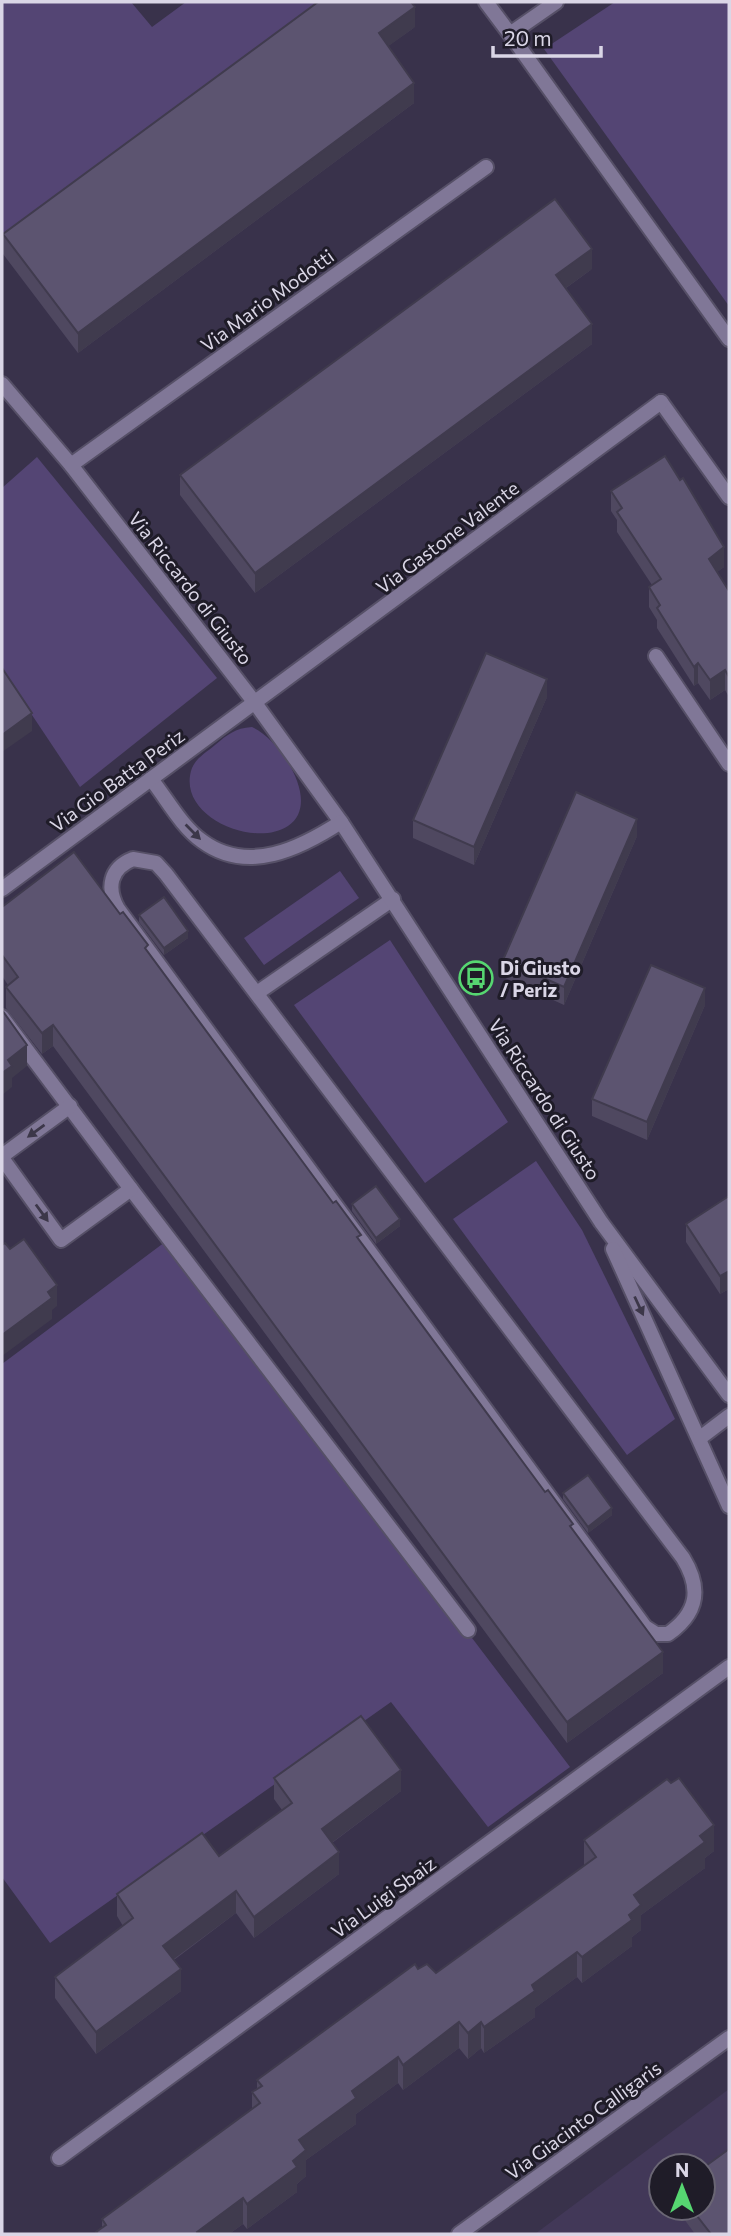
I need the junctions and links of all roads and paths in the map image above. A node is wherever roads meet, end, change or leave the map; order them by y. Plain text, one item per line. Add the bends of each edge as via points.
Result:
1 (486, 2) edge
2 (556, 2) edge
3 (510, 34) junction
4 (486, 167) dead end
5 (729, 339) edge
6 (2, 384) edge
7 (71, 465) junction
8 (729, 497) edge
9 (656, 656) dead end
10 (255, 703) junction
11 (729, 764) edge
12 (151, 779) junction
13 (341, 822) junction
14 (2, 889) edge
15 (393, 899) junction
16 (257, 993) junction
17 (2, 1017) edge
18 (70, 1106) junction
19 (2, 1157) edge
20 (131, 1189) junction
21 (601, 1222) junction
22 (729, 1395) edge
23 (729, 1416) edge
24 (700, 1438) junction
25 (729, 1506) edge
26 (468, 1630) dead end
27 (729, 1667) edge
28 (729, 2038) edge
29 (59, 2158) dead end
30 (459, 2234) edge

1 - 3 street
2 - 3 street
3 - 5 street
4 - 7 street, Via Mario Modotti
6 - 7 street, Via Riccardo di Giusto
7 - 10 street, Via Riccardo di Giusto
8 - 10 street, Via Gastone Valente via 661,402
9 - 11 street
10 - 12 street, Via Gio Batta Periz
10 - 13 street, Via Riccardo di Giusto
12 -> 13 street via 203,842 227,853 283,854
12 - 14 street, Via Gio Batta Periz
13 - 15 street, Via Riccardo di Giusto
15 - 16 street
15 - 21 street, Via Riccardo di Giusto
16 - 16 street via 683,1558 696,1587 695,1601 690,1614 668,1634 645,1627 118,909 110,890 116,870 133,859 156,863
17 - 18 street
18 -> 19 street
18 - 20 street
19 -> 20 street via 61,1240
20 - 26 street
21 - 22 street, Via Riccardo di Giusto
21 -> 24 street, Via Riccardo di Giusto
23 - 24 street
24 - 25 street, Via Riccardo di Giusto
27 - 29 street, Via Luigi Sbaiz
28 - 30 street, Via Giacinto Calligaris

